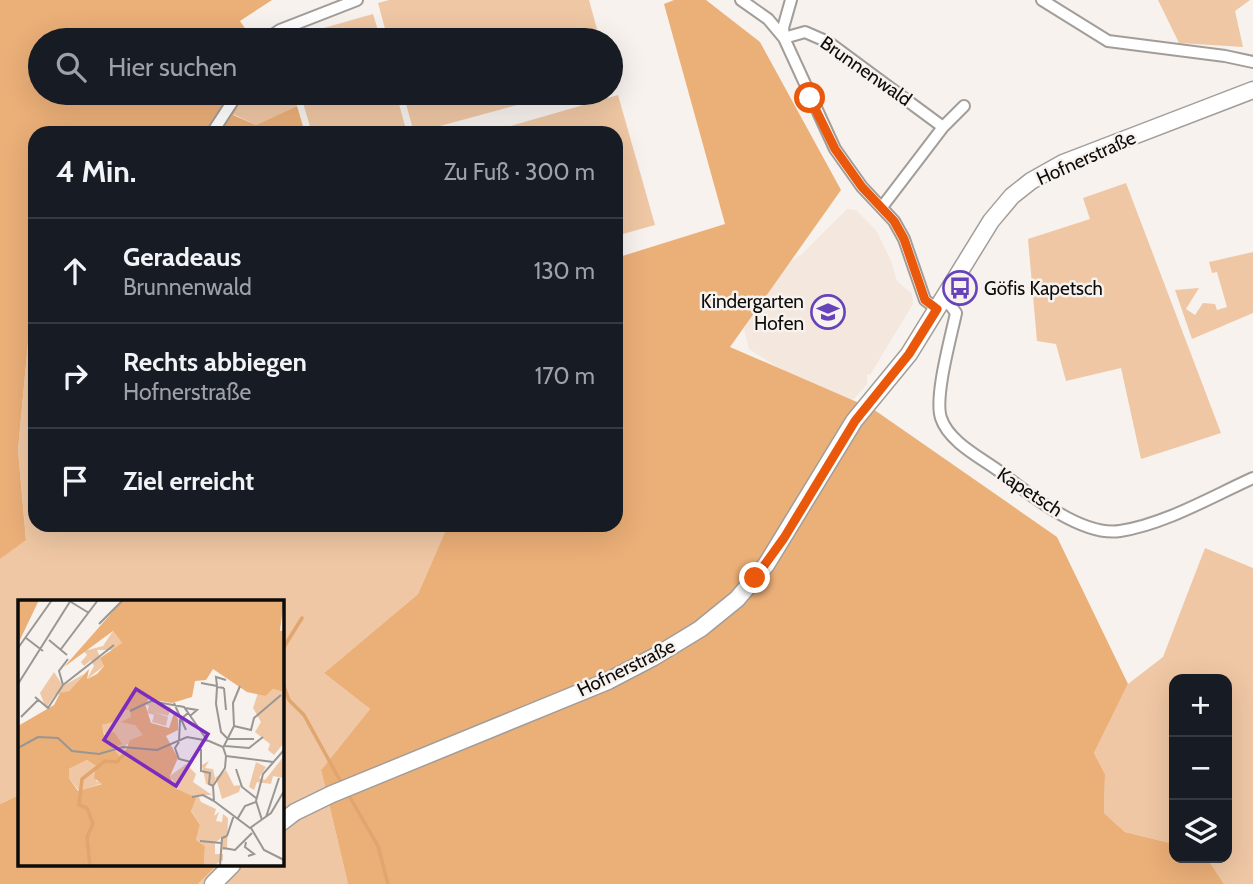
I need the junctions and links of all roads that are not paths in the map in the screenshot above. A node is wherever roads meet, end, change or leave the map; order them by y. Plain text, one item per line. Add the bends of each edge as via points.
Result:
1 (357, 0) edge
2 (740, 0) edge
3 (791, 0) edge
4 (1042, 0) edge
5 (285, 28) edge
6 (785, 38) junction
7 (1253, 62) edge
8 (1253, 90) edge
9 (230, 105) edge
10 (964, 106) dead end
11 (217, 126) edge
12 (943, 127) junction
13 (882, 208) junction
14 (940, 305) junction
15 (1253, 478) edge
16 (284, 820) edge
17 (231, 866) edge
18 (213, 884) edge

1 - 5 street
2 - 6 street, Brunnenwald via 768,19
3 - 6 street via 783,28
4 - 7 street via 1108,41
6 - 12 street, Brunnenwald via 805,32 828,43
6 - 13 street, Brunnenwald via 835,149
8 - 14 main road, Hofnerstraße via 1063,163 1031,181 991,221
9 - 11 street
10 - 12 street
12 - 13 street
13 - 14 street, Brunnenwald via 904,239 925,300
14 - 15 street, Kapetsch via 951,306 956,313 938,401 942,423 1021,490 1082,525 1119,531 1179,512
14 - 16 main road, Hofnerstraße via 889,381 877,409 842,442 766,565 737,599 700,629 608,681 331,794
17 - 18 main road

